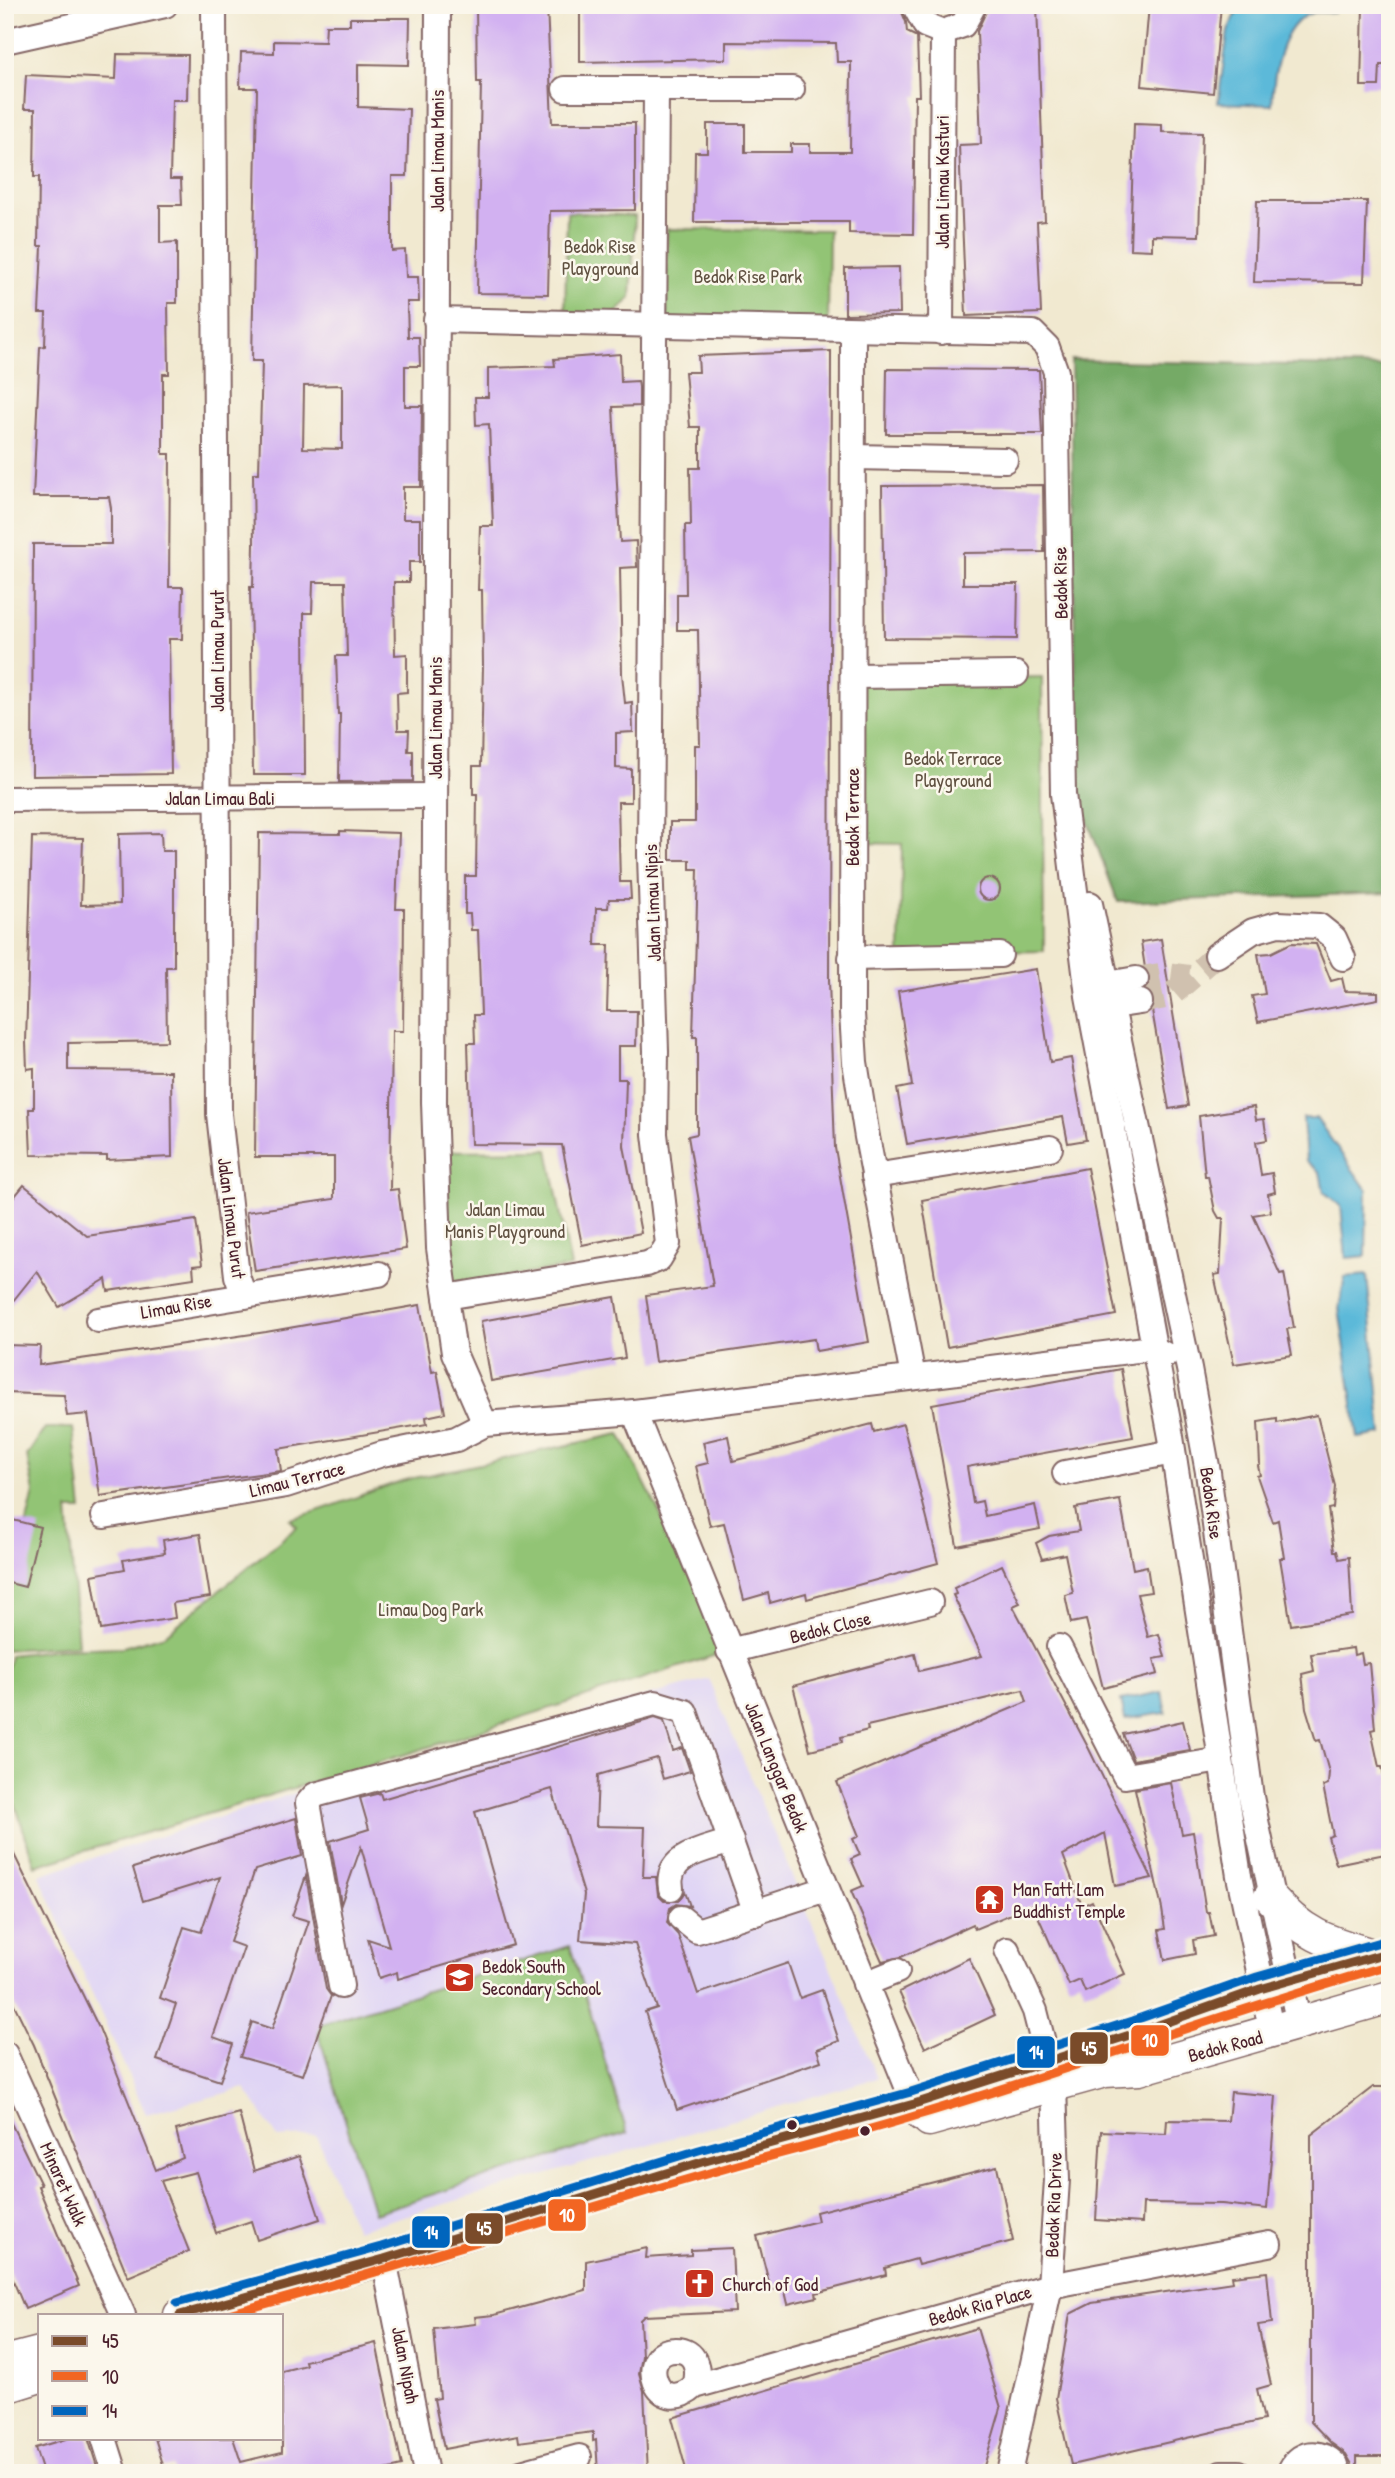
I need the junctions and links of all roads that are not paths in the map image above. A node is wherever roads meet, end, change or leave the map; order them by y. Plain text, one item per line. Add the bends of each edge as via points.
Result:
1 (165, 5) edge
2 (215, 5) edge
3 (438, 5) edge
4 (914, 5) edge
5 (974, 5) edge
6 (943, 32) junction
7 (5, 41) edge
8 (565, 89) dead end
9 (792, 89) dead end
10 (656, 90) junction
11 (436, 320) junction
12 (653, 326) junction
13 (853, 330) junction
14 (942, 332) junction
15 (853, 457) junction
16 (1005, 460) dead end
17 (1016, 674) dead end
18 (853, 676) junction
19 (435, 796) junction
20 (217, 798) junction
21 (5, 799) edge
22 (1217, 955) tunnel mouth
23 (1000, 956) dead end
24 (851, 958) junction
25 (1343, 958) dead end
26 (1138, 990) tunnel mouth
27 (1104, 1000) junction
28 (1050, 1148) dead end
29 (874, 1177) junction
30 (379, 1274) dead end
31 (244, 1296) junction
32 (446, 1297) junction
33 (98, 1320) dead end
34 (1153, 1348) junction
35 (1189, 1369) junction
36 (913, 1377) junction
37 (634, 1412) junction
38 (485, 1424) junction
39 (1173, 1452) junction
40 (1065, 1473) dead end
41 (104, 1516) dead end
42 (930, 1602) dead end
43 (1059, 1647) dead end
44 (729, 1651) junction
45 (1221, 1760) junction
46 (731, 1841) junction
47 (671, 1888) dead end
48 (826, 1889) junction
49 (1270, 1897) junction
50 (756, 1913) junction
51 (681, 1918) dead end
52 (1007, 1950) dead end
53 (1381, 1953) edge
54 (897, 1970) dead end
55 (865, 1984) junction
56 (1275, 1985) junction
57 (341, 1986) dead end
58 (1390, 1997) edge
59 (1285, 2029) junction
60 (5, 2054) edge
61 (1051, 2072) junction
62 (917, 2113) junction
63 (1269, 2244) dead end
64 (386, 2268) junction
65 (1050, 2286) junction
66 (122, 2314) edge
67 (184, 2314) edge
68 (253, 2314) edge
69 (38, 2354) edge
70 (5, 2362) edge
71 (38, 2377) edge
72 (5, 2386) edge
73 (695, 2386) dead end
74 (105, 2440) edge
75 (579, 2457) dead end
76 (1336, 2465) dead end
77 (116, 2473) edge
78 (426, 2473) edge
79 (521, 2473) edge
80 (1009, 2473) edge
81 (1221, 2473) edge
82 (1239, 2473) edge
83 (1289, 2473) edge

1 - 7 street
2 - 20 street, Jalan Limau Purut
3 - 11 street, Jalan Limau Manis
4 - 6 street via 925,25
5 - 6 street via 962,25
6 - 14 street, Jalan Limau Kasturi
8 - 10 street
9 - 10 street
10 - 12 street
11 - 12 street
11 - 19 street, Jalan Limau Manis
12 - 13 street
12 - 32 street, Jalan Limau Nipis via 650,855 655,1134 668,1244 659,1259 647,1264
13 - 14 street
13 - 15 street, Bedok Terrace
14 - 27 street, Bedok Rise via 1033,333 1047,347 1056,372 1063,794
15 - 16 street
15 - 18 street, Bedok Terrace
17 - 18 street
18 - 24 street, Bedok Terrace
19 - 20 street, Jalan Limau Bali
19 - 32 street, Jalan Limau Manis via 434,1102 439,1248
20 - 21 street, Jalan Limau Bali
20 - 31 street, Jalan Limau Purut via 219,1114 237,1276
22 - 25 street via 1253,931 1279,924 1320,926 1334,938
23 - 24 street
24 - 29 street, Bedok Terrace via 855,1062
26 - 27 street
27 - 34 street, Bedok Rise
27 - 35 street, Bedok Rise
28 - 29 street
29 - 36 street, Bedok Terrace
30 - 31 street, Limau Rise
31 - 33 street, Limau Rise
32 - 38 street, Jalan Limau Manis via 454,1353
34 - 35 street
34 - 36 street
34 - 39 street, Bedok Rise
35 - 49 street, Bedok Rise via 1208,1472 1251,1797
36 - 37 street
37 - 38 street
37 - 44 street, Jalan Langgar Bedok
38 - 41 street, Limau Terrace via 456,1439 382,1454 286,1485
39 - 40 street, Bedok Rise
39 - 45 street, Bedok Rise
42 - 44 street, Bedok Close
43 - 45 street via 1125,1776
44 - 48 street, Jalan Langgar Bedok
45 - 56 street, Bedok Rise
46 - 47 street via 680,1859 670,1872
46 - 50 street
46 - 57 street via 685,1712 655,1703 315,1795 308,1803
48 - 50 street
48 - 55 street, Jalan Langgar Bedok
49 - 53 main road via 1313,1936
49 - 56 street, Bedok Rise
50 - 51 street via 697,1931
52 - 61 street, Bedok Ria Drive via 1035,2011
53 - 56 main road, Bedok Road
54 - 55 street
55 - 62 street, Jalan Langgar Bedok
56 - 59 street, Bedok Rise
56 - 61 main road, Bedok Road via 1136,2033
58 - 59 main road, Bedok Road
59 - 61 main road, Bedok Road via 1139,2069
60 - 66 street, Minaret Walk
61 - 62 main road, Bedok Road
61 - 65 street, Bedok Ria Drive via 1057,2180
62 - 64 main road, Bedok Road via 702,2162
63 - 65 street, Bedok Ria Place
64 - 67 main road, Bedok Road
64 - 68 main road, Bedok Road
64 - 78 street, Jalan Nipah
65 - 73 street, Bedok Ria Place
65 - 80 street, Bedok Ria Drive
69 - 70 main road
71 - 72 main road
74 - 77 street
75 - 79 street
76 - 83 street via 1328,2456 1305,2454
81 - 82 street

